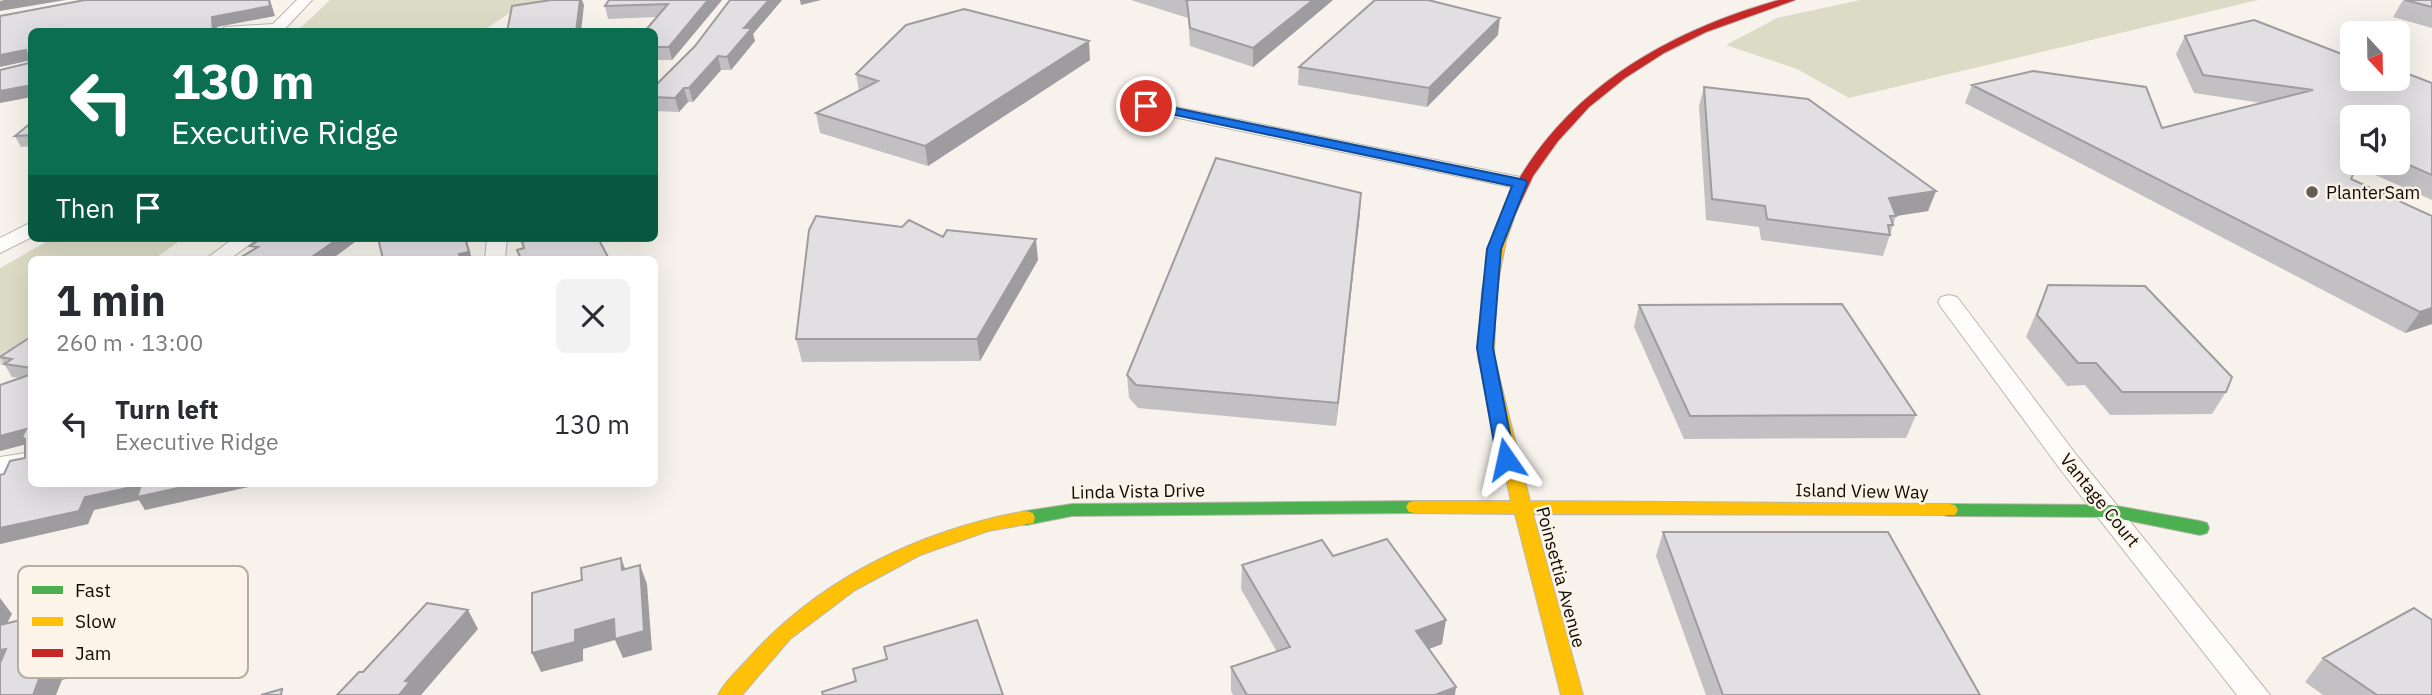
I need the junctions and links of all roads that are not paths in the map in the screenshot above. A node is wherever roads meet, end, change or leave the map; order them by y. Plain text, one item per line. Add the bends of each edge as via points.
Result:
1 (305, 0) edge
2 (1790, 0) edge
3 (277, 28) edge
4 (1146, 106) dead end
5 (1520, 183) junction
6 (28, 230) edge
7 (242, 242) edge
8 (0, 247) edge
9 (221, 256) edge
10 (1949, 302) dead end
11 (28, 461) edge
12 (0, 466) edge
13 (1522, 506) junction
14 (2111, 511) junction
15 (2200, 528) dead end
16 (729, 695) edge
17 (1572, 695) edge
18 (2255, 695) edge

1 - 3 street
2 - 5 main road, Poinsettia Avenue via 1730,18 1654,52 1620,75 1554,132
4 - 5 street
5 - 13 main road, Poinsettia Avenue via 1494,249 1485,348 1506,459
6 - 8 street
7 - 9 street
10 - 14 street, Vantage Court
11 - 12 street
13 - 14 main road, Island View Way
13 - 16 main road, Linda Vista Drive via 1072,510 986,525 913,550 848,585 783,632
13 - 17 main road, Poinsettia Avenue
14 - 15 main road, Island View Way
14 - 18 street, Vantage Court

